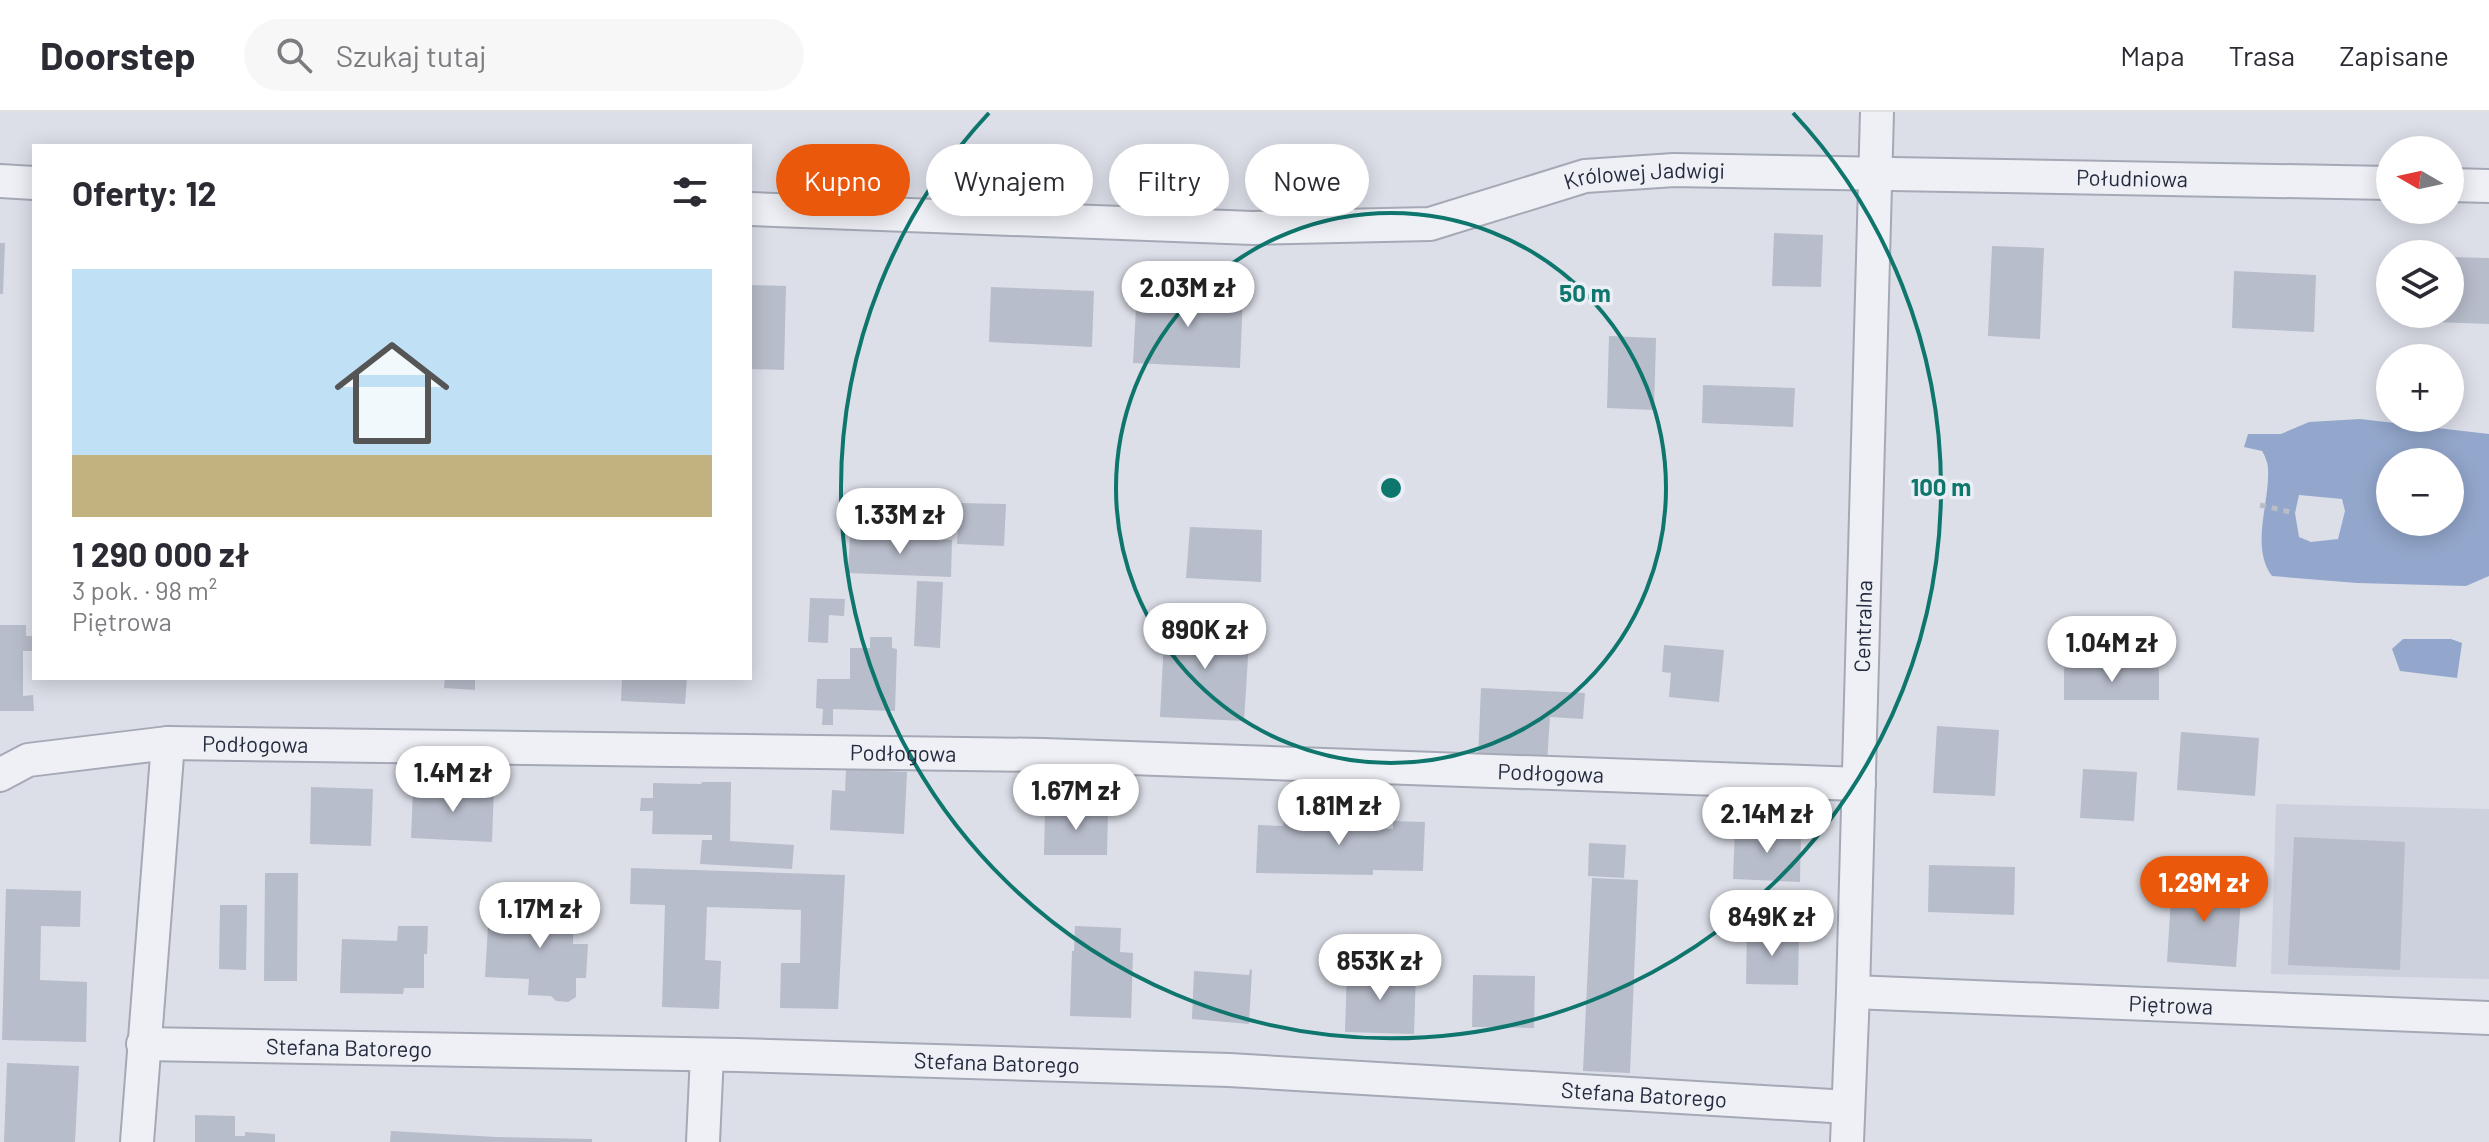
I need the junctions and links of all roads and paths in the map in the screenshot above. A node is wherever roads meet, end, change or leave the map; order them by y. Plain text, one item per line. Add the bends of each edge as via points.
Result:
1 (1877, 112) edge
2 (1876, 175) junction
3 (0, 181) edge
4 (32, 183) edge
5 (2376, 183) edge
6 (2464, 185) edge
7 (2489, 186) edge
8 (752, 209) edge
9 (2260, 505) dead end
10 (2295, 513) dead end
11 (168, 743) junction
12 (0, 775) edge
13 (1859, 784) junction
14 (1853, 992) junction
15 (2489, 1018) edge
16 (143, 1044) junction
17 (707, 1055) junction
18 (1848, 1107) junction
19 (137, 1142) edge
20 (703, 1142) edge
21 (1847, 1142) edge

1 - 2 street, Centralna
2 - 5 street, Południowa
2 - 8 street, Królowej Jadwigi via 1674,170 1585,176 1430,224 1253,228
2 - 13 street, Centralna
3 - 4 street
6 - 7 street
9 - 10 path
11 - 12 street, Podłogowa via 28,760
11 - 13 street, Podłogowa via 1044,755
11 - 16 street
13 - 14 street, Centralna
14 - 15 street, Piętrowa
14 - 18 street, Centralna
16 - 17 street, Stefana Batorego
16 - 19 street
17 - 18 street, Stefana Batorego via 1229,1070
17 - 20 street
18 - 21 street, Centralna

